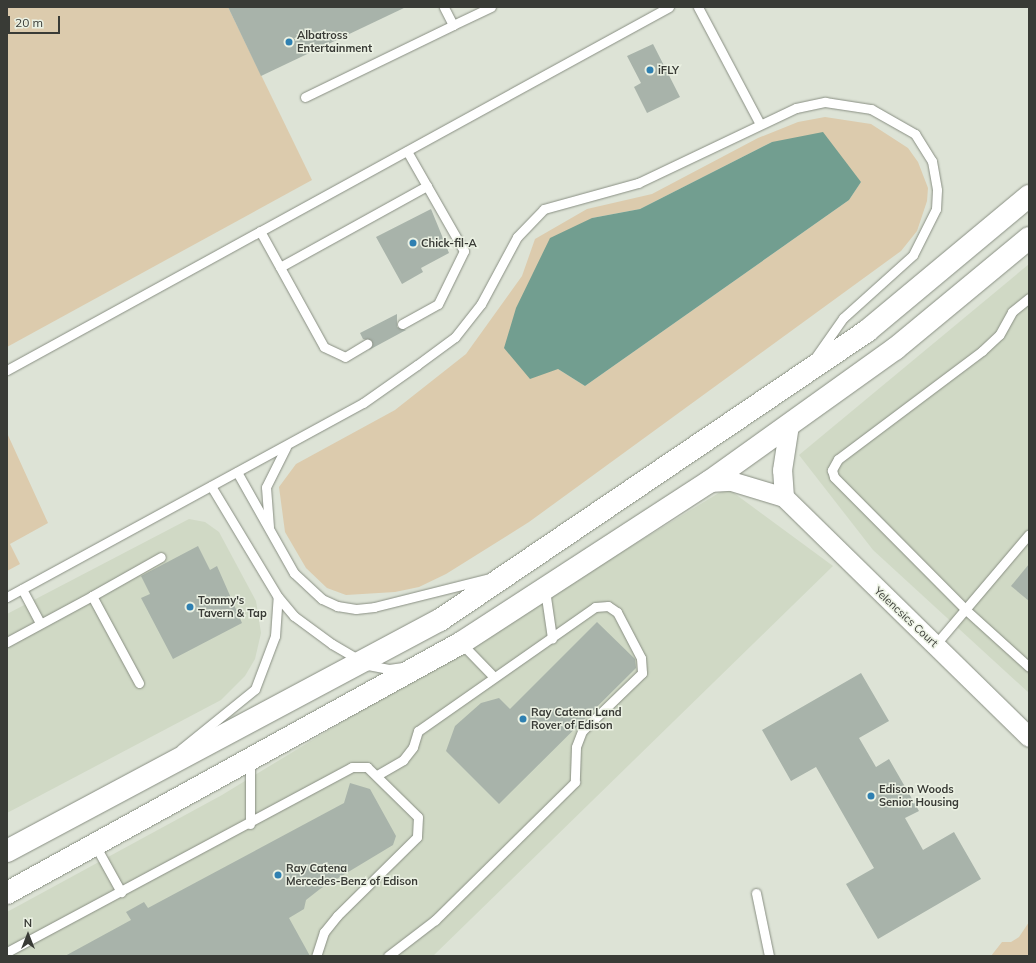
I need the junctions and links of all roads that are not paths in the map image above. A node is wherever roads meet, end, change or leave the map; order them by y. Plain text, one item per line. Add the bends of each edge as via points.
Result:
1 (444, 7) edge
2 (491, 7) edge
3 (669, 7) edge
4 (698, 7) edge
5 (453, 25) junction
6 (305, 97) dead end
7 (760, 124) junction
8 (407, 151) junction
9 (427, 186) junction
10 (1029, 196) edge
11 (260, 231) junction
12 (1029, 238) edge
13 (280, 267) junction
14 (1029, 298) edge
15 (402, 324) dead end
16 (368, 344) dead end
17 (7, 370) edge
18 (805, 373) junction
19 (789, 425) junction
20 (287, 444) junction
21 (237, 472) junction
22 (709, 482) junction
23 (211, 486) junction
24 (784, 497) junction
25 (270, 532) junction
26 (1029, 534) edge
27 (161, 556) dead end
28 (507, 575) junction
29 (22, 589) junction
30 (545, 589) junction
31 (92, 596) junction
32 (7, 597) edge
33 (278, 597) junction
34 (966, 610) junction
35 (40, 623) junction
36 (552, 638) junction
37 (7, 642) edge
38 (461, 643) junction
39 (935, 645) junction
40 (431, 660) junction
41 (362, 662) junction
42 (1029, 667) edge
43 (494, 677) junction
44 (139, 683) dead end
45 (1029, 737) edge
46 (250, 760) junction
47 (156, 772) junction
48 (379, 774) junction
49 (250, 824) junction
50 (95, 845) junction
51 (7, 851) edge
52 (121, 892) junction
53 (7, 893) edge
54 (756, 893) dead end
55 (7, 952) edge
56 (316, 956) edge
57 (388, 956) edge
58 (769, 956) edge

1 - 5 lane
2 - 5 lane
3 - 8 lane
4 - 7 lane
5 - 6 lane
7 - 18 lane via 796,108 825,102 871,109 901,123 925,147 937,190 936,209 913,255 844,318
7 - 20 lane via 638,183 544,209 517,236 481,304 454,337 363,403
8 - 9 lane
8 - 11 lane
9 - 13 lane
9 - 15 lane via 464,251 438,304
10 - 18 highway via 867,331
11 - 13 lane
11 - 17 lane
12 - 19 highway via 895,349
13 - 16 lane via 324,347 345,357
14 - 34 lane via 1012,312 999,335 982,351 833,464 834,477
18 - 28 highway
19 - 22 highway
19 - 24 street via 782,462
20 - 21 lane
20 - 25 lane via 276,461 266,487
21 - 23 lane
21 - 25 lane
22 - 24 street, Yelencsics Court via 731,481
22 - 30 highway
23 - 29 lane
23 - 33 lane
24 - 39 street, Yelencsics Court
25 - 28 lane via 290,566 308,588 337,606 356,609
26 - 34 lane
27 - 31 lane
28 - 41 highway via 440,620
29 - 32 lane
29 - 35 lane
30 - 36 lane
30 - 38 highway
31 - 35 lane
31 - 44 lane
33 - 41 lane via 308,627
33 - 47 lane via 275,636 255,689
34 - 39 lane
34 - 42 lane
35 - 37 lane
36 - 43 lane
36 - 57 lane via 595,607 608,606 617,612 641,658 642,673 582,731 576,747 575,782 435,920
38 - 40 highway
38 - 43 lane
39 - 45 street, Yelencsics Court
40 - 41 lane via 389,669
40 - 46 highway
41 - 47 highway
43 - 48 lane via 418,730 413,747 403,760
46 - 49 lane
46 - 50 highway
47 - 51 highway
48 - 49 lane via 367,767 352,767
48 - 56 lane via 418,817 417,837 337,916 324,932
49 - 52 lane
50 - 52 lane
50 - 53 highway
52 - 55 lane
54 - 58 lane

